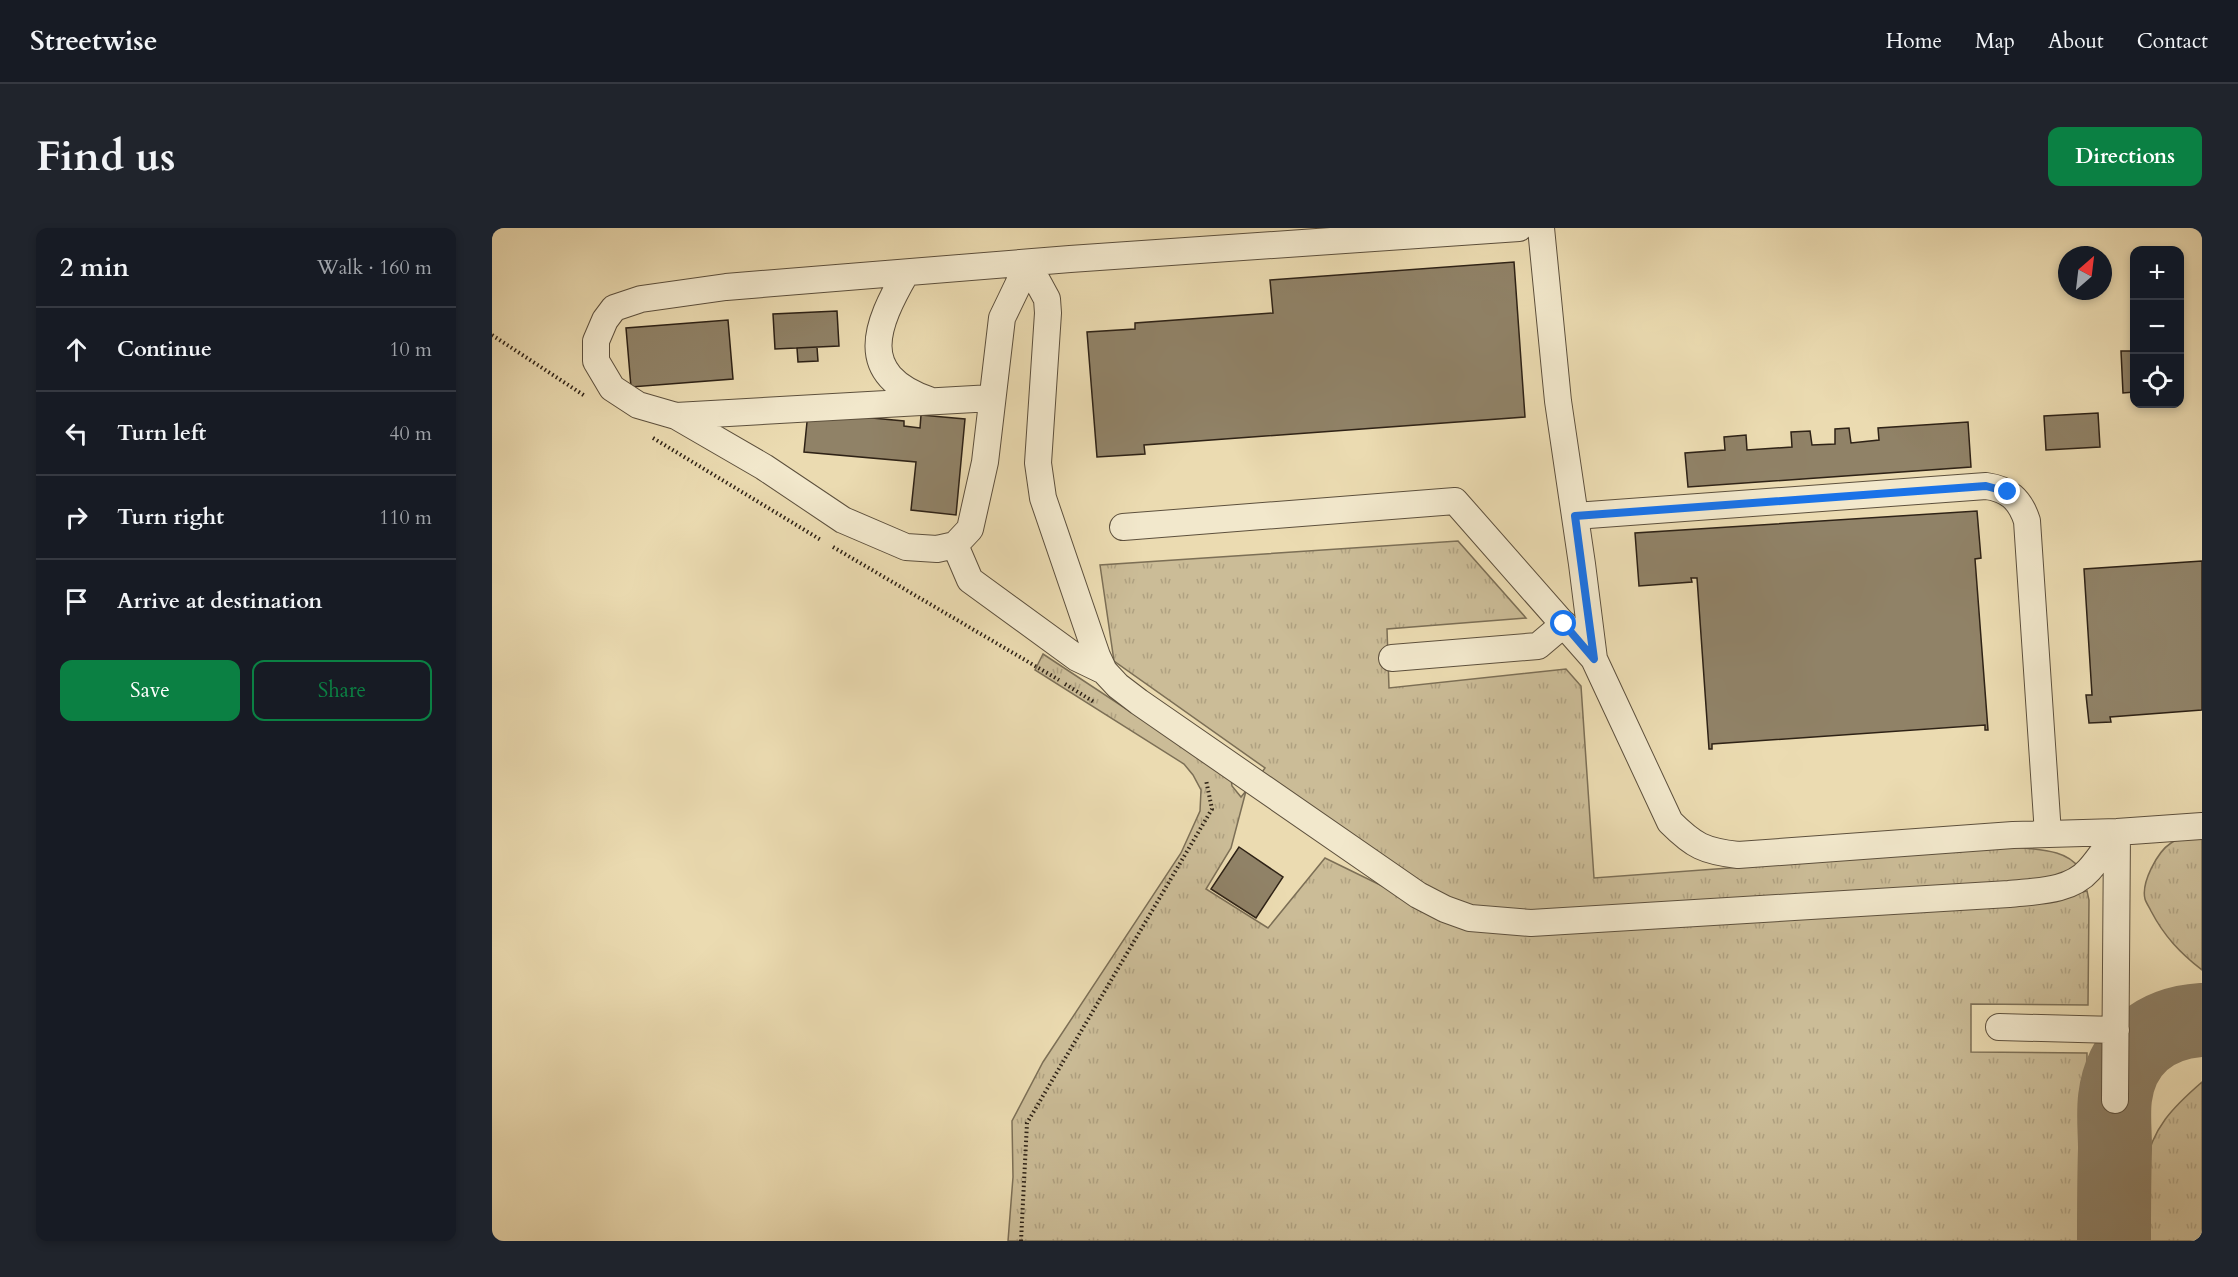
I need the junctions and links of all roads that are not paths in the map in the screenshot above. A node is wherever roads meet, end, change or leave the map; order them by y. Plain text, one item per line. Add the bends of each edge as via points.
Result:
1 (1519, 228) edge
2 (1541, 228) edge
3 (1028, 264) junction
4 (906, 273) junction
5 (992, 398) junction
6 (931, 401) junction
7 (676, 416) junction
8 (1575, 516) junction
9 (1123, 527) dead end
10 (955, 544) junction
11 (1564, 624) junction
12 (1392, 658) dead end
13 (1594, 659) junction
14 (1104, 670) junction
15 (2202, 826) edge
16 (2117, 832) junction
17 (2048, 834) junction
18 (1999, 1027) dead end
19 (2116, 1030) junction
20 (2115, 1100) dead end

1 - 3 lane
2 - 8 lane via 1558,401
3 - 4 lane
3 - 5 lane via 1002,318
3 - 14 lane via 1047,299 1048,313 1038,462 1043,498 1089,637
4 - 6 lane via 887,307 878,333 878,351 897,385
4 - 7 lane via 726,287 641,299 614,308 596,341 596,362 612,388 638,405
5 - 6 lane
5 - 10 lane via 985,462 970,529
6 - 7 lane
7 - 10 lane via 764,467 843,520 906,547 937,549
8 - 13 lane
8 - 17 lane via 1986,486 2008,492 2017,500 2027,521
9 - 11 lane via 1455,501
10 - 14 lane via 970,580 1077,658
11 - 12 lane via 1538,646
11 - 13 lane
13 - 17 lane via 1670,822 1689,841 1712,852 1738,855
14 - 16 lane via 1139,702 1418,895 1470,918 1531,923 2050,889 2070,884 2087,872
15 - 16 lane
16 - 17 lane
16 - 19 lane
18 - 19 lane
19 - 20 lane

